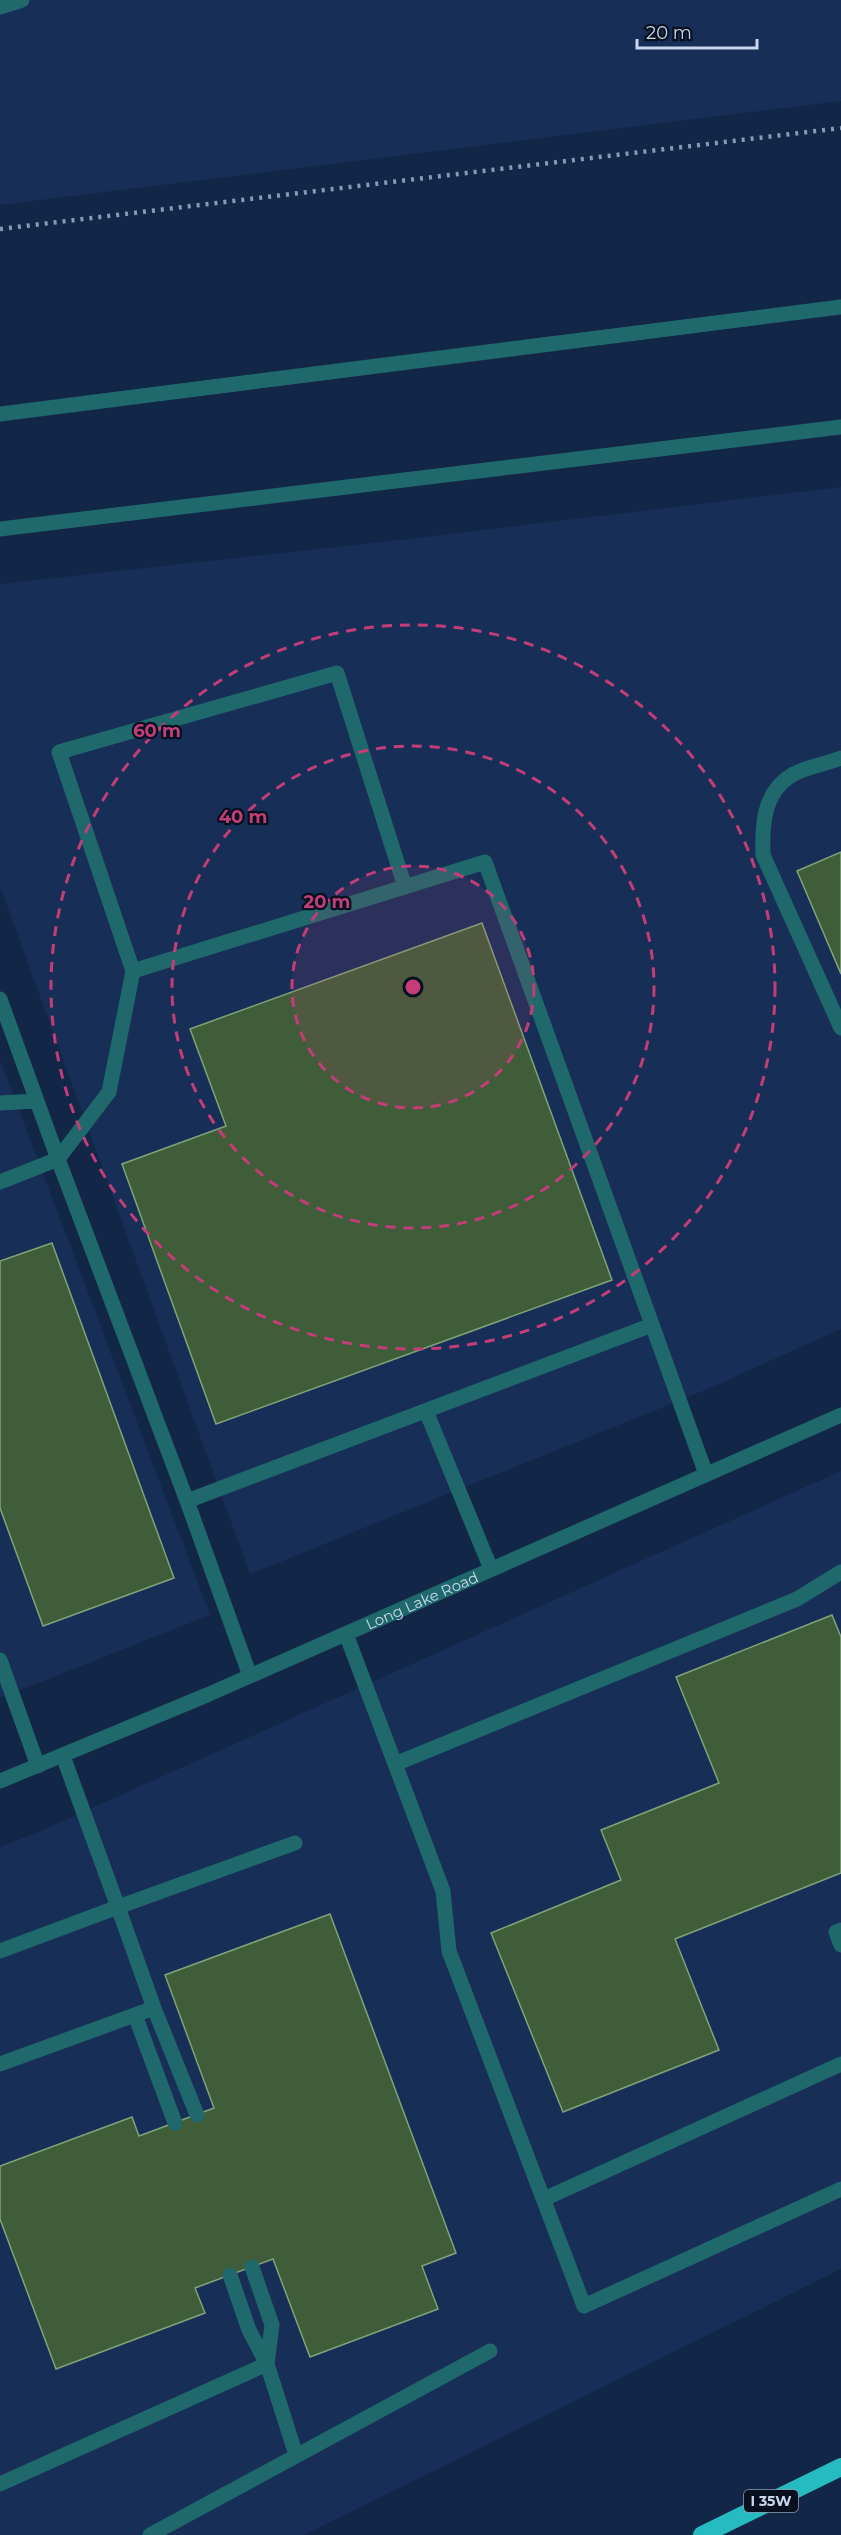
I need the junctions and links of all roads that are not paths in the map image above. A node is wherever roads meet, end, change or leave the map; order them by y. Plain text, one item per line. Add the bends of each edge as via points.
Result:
1 (22, 0) edge
2 (0, 7) edge
3 (841, 307) edge
4 (0, 414) edge
5 (841, 427) edge
6 (0, 529) edge
7 (841, 758) edge
8 (405, 887) junction
9 (133, 971) junction
10 (0, 999) edge
11 (841, 1028) edge
12 (37, 1101) junction
13 (0, 1103) edge
14 (58, 1159) junction
15 (0, 1182) edge
16 (652, 1325) junction
17 (426, 1411) junction
18 (841, 1415) edge
19 (706, 1474) junction
20 (187, 1501) junction
21 (491, 1569) junction
22 (841, 1572) edge
23 (346, 1634) junction
24 (0, 1660) edge
25 (250, 1676) junction
26 (63, 1756) junction
27 (395, 1764) junction
28 (38, 1766) junction
29 (0, 1781) edge
30 (295, 1843) dead end
31 (118, 1907) junction
32 (841, 1930) edge
33 (841, 1945) edge
34 (0, 1951) edge
35 (154, 2008) junction
36 (135, 2015) junction
37 (0, 2064) edge
38 (841, 2064) edge
39 (197, 2115) dead end
40 (175, 2123) dead end
41 (841, 2189) edge
42 (543, 2199) junction
43 (252, 2267) dead end
44 (230, 2275) dead end
45 (490, 2351) dead end
46 (267, 2364) junction
47 (296, 2455) junction
48 (841, 2467) edge
49 (0, 2484) edge
50 (150, 2535) edge
51 (702, 2535) edge

1 - 2 street
3 - 4 street
5 - 6 street
7 - 11 street via 792,775 773,791 762,825 763,855
8 - 9 street
8 - 9 street via 337,673 59,752
8 - 16 street via 485,862
9 - 14 street via 109,1092
10 - 12 street
12 - 13 street
12 - 14 street
14 - 15 street
14 - 20 street
16 - 17 street
16 - 19 street
17 - 20 street
17 - 21 street
18 - 19 street, Long Lake Road
19 - 21 street, Long Lake Road
20 - 25 street
21 - 23 street, Long Lake Road
22 - 27 street via 797,1599
23 - 25 street, Long Lake Road
23 - 27 street
24 - 28 street
25 - 26 street, Long Lake Road
26 - 28 street, Long Lake Road
26 - 31 street
27 - 42 street via 443,1891 449,1951
28 - 29 street, Long Lake Road
30 - 31 street
31 - 34 street
31 - 35 street
32 - 33 street via 836,1932
35 - 36 street
35 - 39 street
36 - 37 street
36 - 40 street
38 - 42 street
41 - 42 street via 584,2306
43 - 46 street via 272,2325
44 - 46 street via 249,2330
45 - 47 street
46 - 47 street
46 - 49 street
47 - 50 street
48 - 51 highway, I 35W

